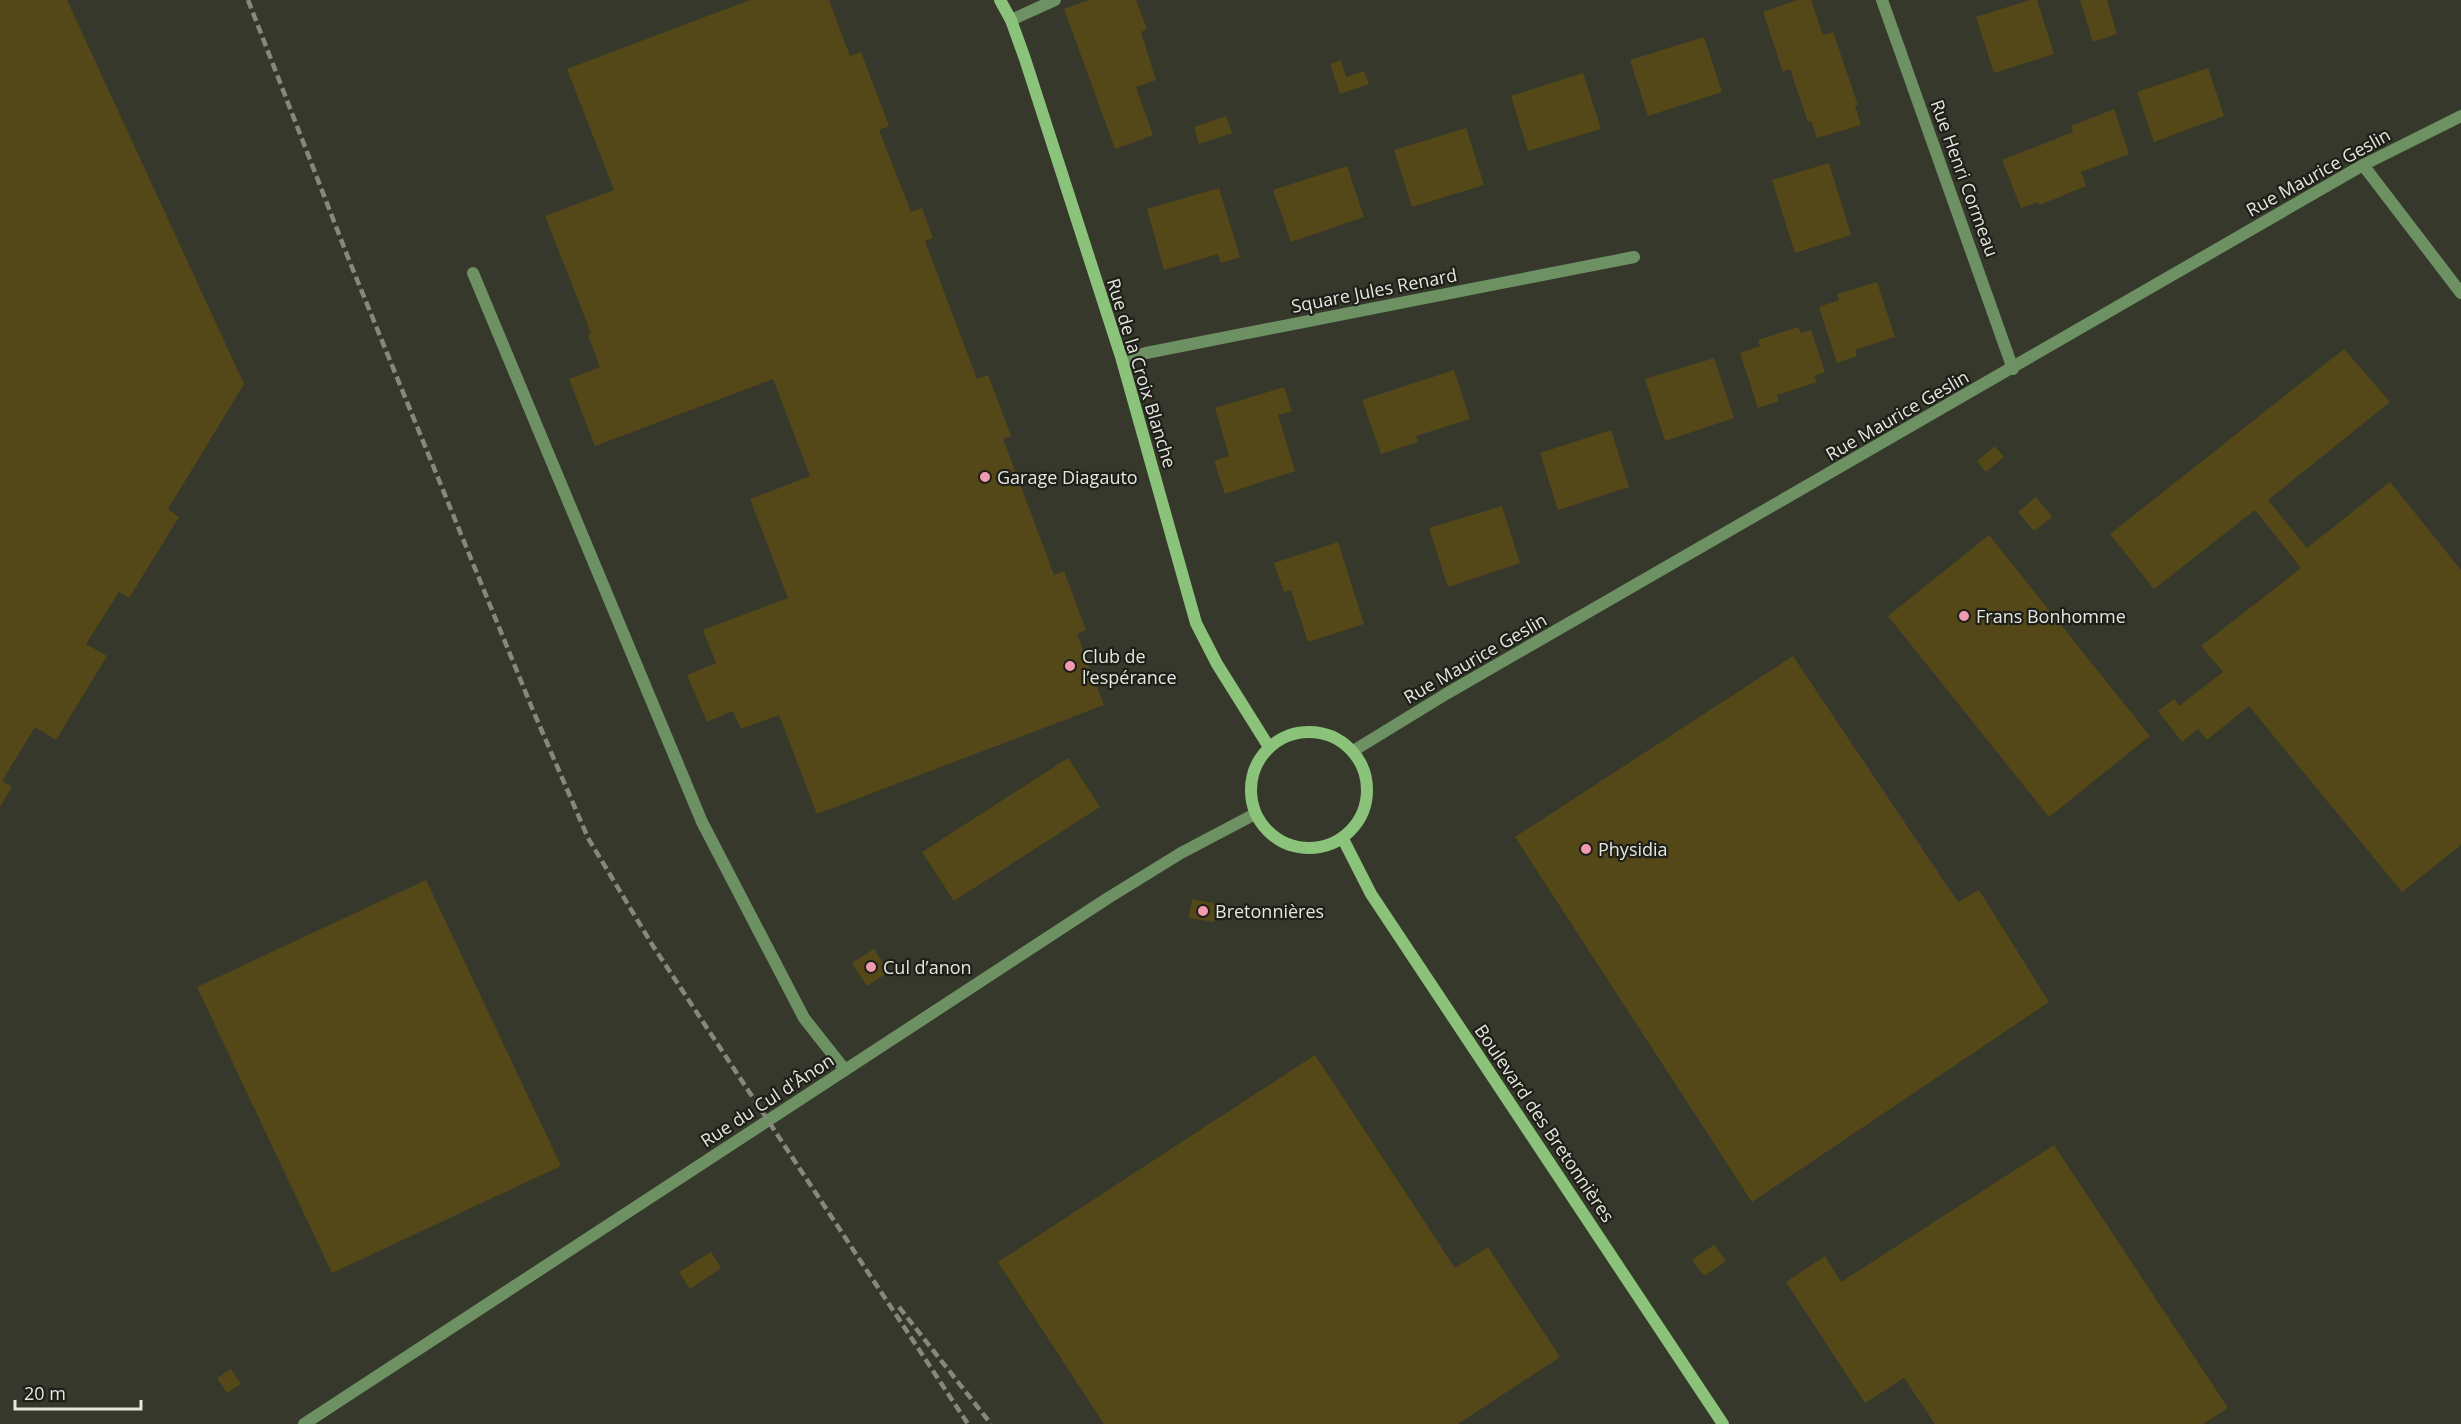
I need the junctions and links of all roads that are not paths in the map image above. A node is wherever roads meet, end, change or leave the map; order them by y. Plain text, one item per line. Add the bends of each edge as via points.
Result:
1 (1000, 0) edge
2 (1055, 0) edge
3 (1882, 0) edge
4 (1011, 20) junction
5 (2461, 116) edge
6 (2363, 165) junction
7 (1634, 257) dead end
8 (473, 273) dead end
9 (2461, 292) edge
10 (1122, 360) junction
11 (2013, 369) junction
12 (1269, 747) junction
13 (1353, 751) junction
14 (1255, 814) junction
15 (1343, 839) junction
16 (845, 1070) junction
17 (304, 1424) edge
18 (1723, 1424) edge

1 - 4 street, Rue de la Croix Blanche
2 - 4 street
3 - 11 street, Rue Henri Cormeau
4 - 10 street, Rue de la Croix Blanche
5 - 6 street, Rue Maurice Geslin
6 - 9 street
6 - 11 street, Rue Maurice Geslin
7 - 10 street, Square Jules Renard
8 - 16 street via 702,822 804,1018
10 - 12 street, Rue de la Croix Blanche via 1196,623
11 - 13 street, Rue Maurice Geslin
12 - 13 street via 1281,738 1301,732 1322,733
12 - 14 street via 1257,763 1250,785
13 - 15 street via 1364,769 1368,796 1356,826
14 - 15 street via 1267,831 1283,843 1299,848 1324,848
14 - 16 street, Rue du Cul d'Ânon via 1181,853
15 - 18 street, Boulevard des Bretonnières via 1371,894
16 - 17 street, Rue du Cul d'Ânon

